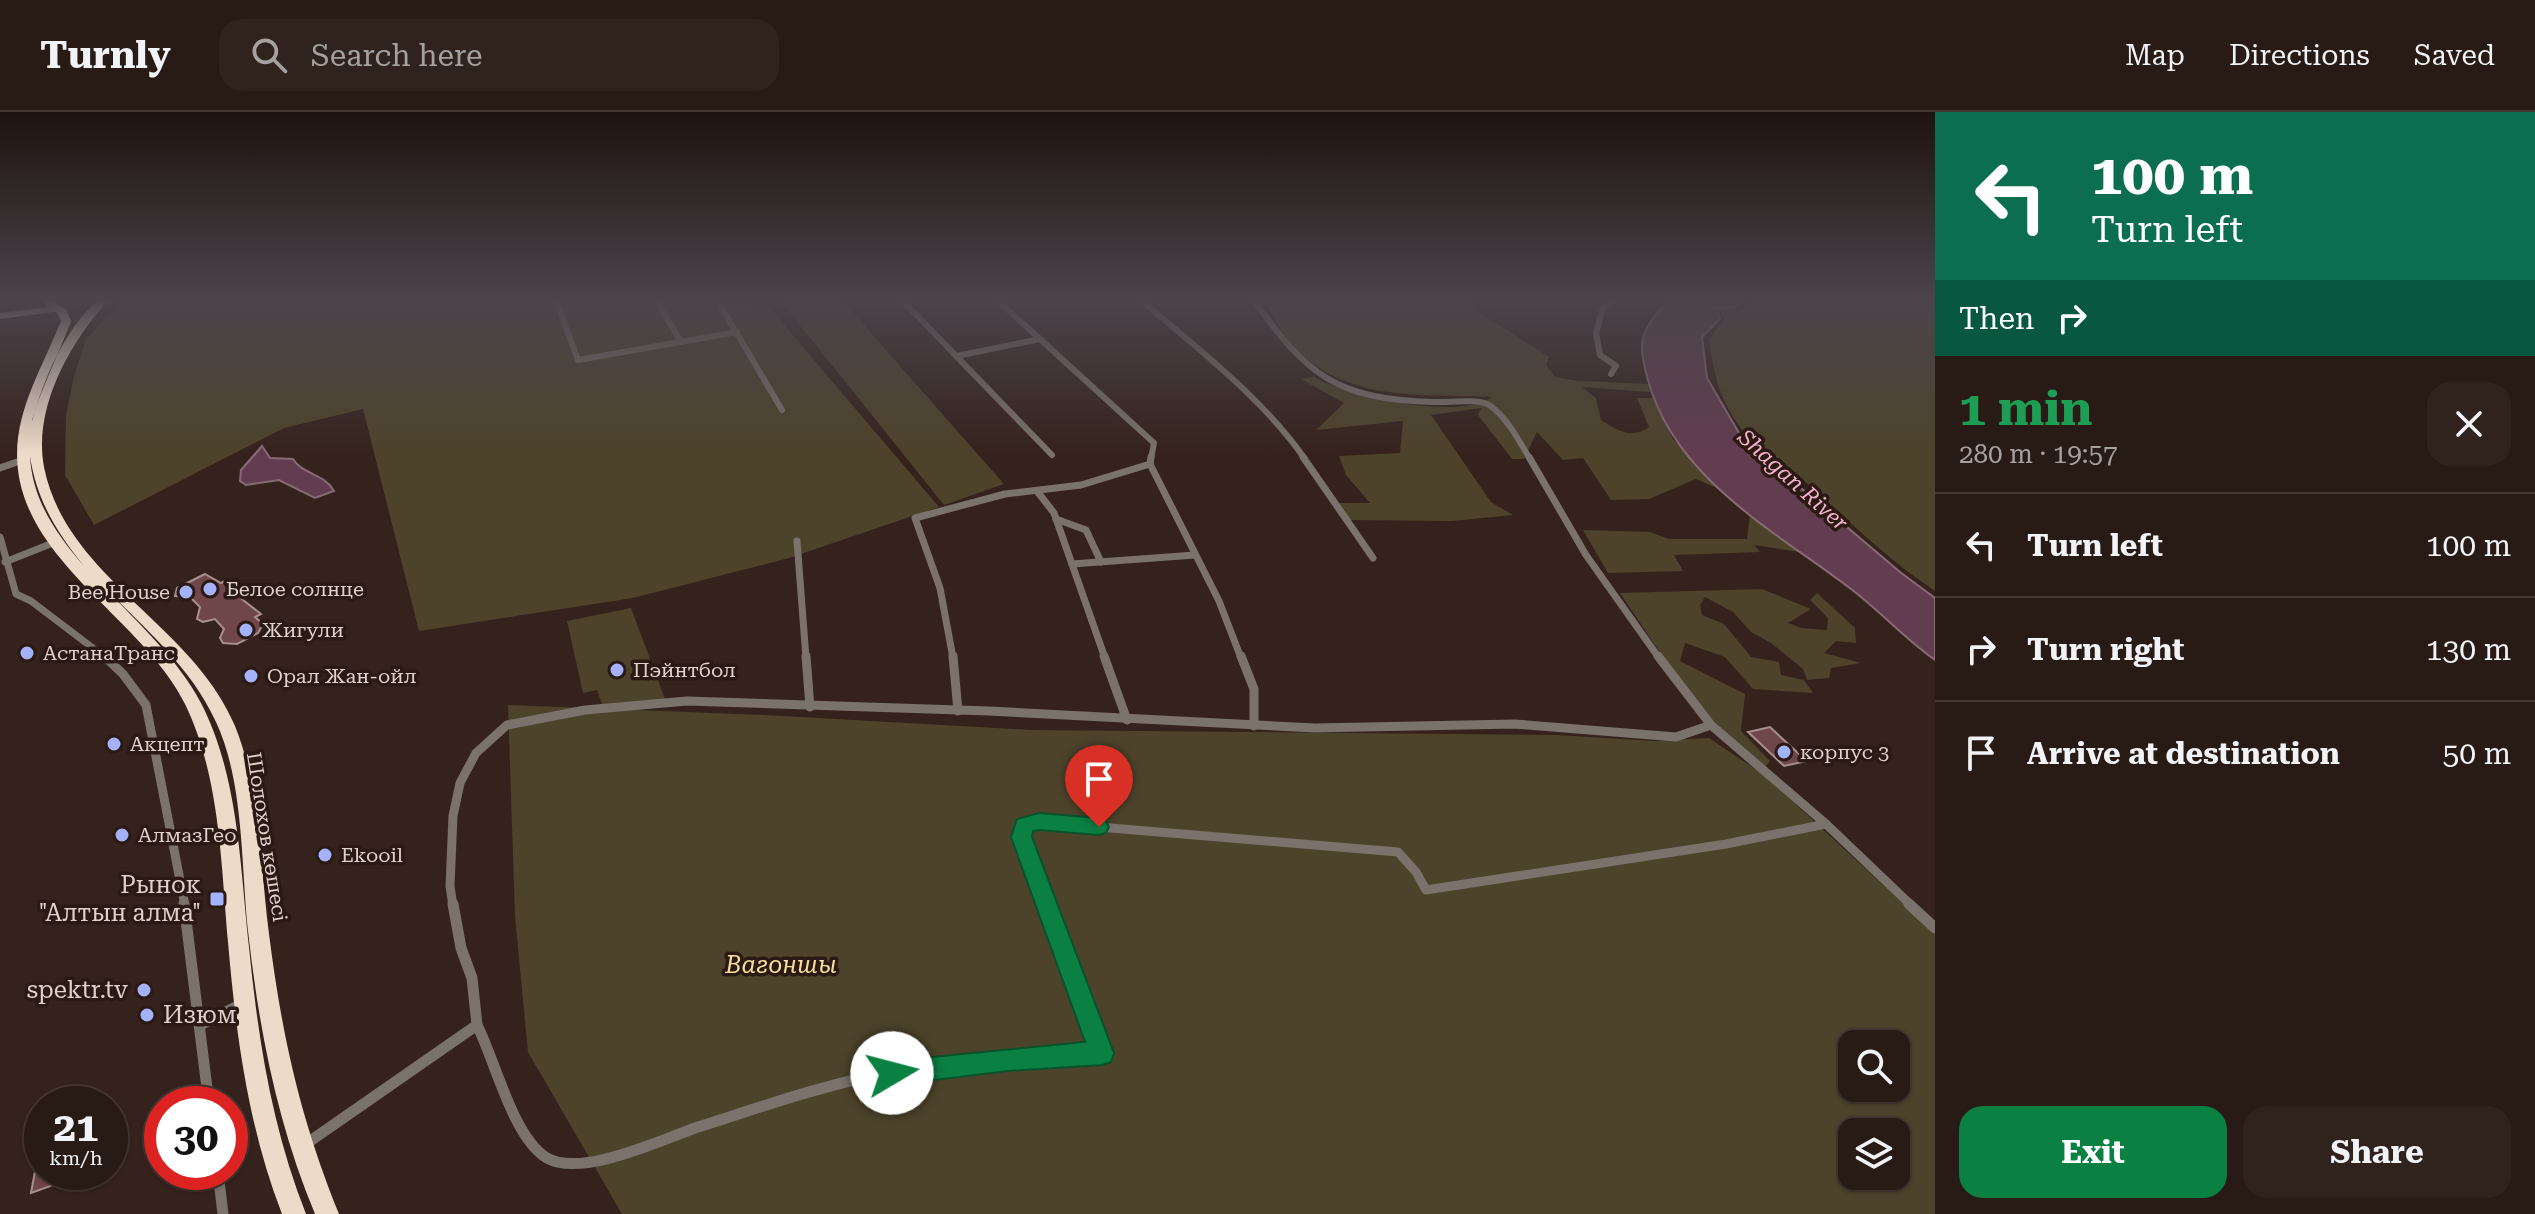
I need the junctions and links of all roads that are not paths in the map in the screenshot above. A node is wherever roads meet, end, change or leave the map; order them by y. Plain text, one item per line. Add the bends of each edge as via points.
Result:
1 (54, 349) edge
2 (68, 349) edge
3 (574, 349) edge
4 (639, 349) edge
5 (747, 349) edge
6 (951, 349) edge
7 (989, 349) edge
8 (1051, 349) edge
9 (1198, 349) edge
10 (1289, 349) edge
11 (1599, 349) edge
12 (957, 356) junction
13 (1611, 374) dead end
14 (782, 410) dead end
15 (1052, 455) dead end
16 (23, 460) junction
17 (1150, 464) junction
18 (0, 468) edge
19 (1037, 491) junction
20 (1056, 519) junction
21 (0, 537) edge
22 (62, 540) junction
23 (797, 541) dead end
24 (1195, 555) junction
25 (1373, 558) dead end
26 (5, 562) junction
27 (1101, 562) junction
28 (1072, 564) junction
29 (810, 707) junction
30 (958, 711) junction
31 (1127, 720) junction
32 (1711, 725) junction
33 (1254, 726) junction
34 (1826, 824) junction
35 (1935, 928) edge
36 (267, 990) junction
37 (246, 1002) junction
38 (200, 1025) junction
39 (477, 1025) junction
40 (207, 1086) edge
41 (300, 1148) junction
42 (220, 1190) edge
43 (223, 1214) edge
44 (294, 1214) edge
45 (327, 1214) edge

1 - 16 highway, Шолохов көшесі via 27,415
2 - 22 highway, Шолохов көшесі via 36,434 37,466
3 - 4 street via 578,360
5 - 14 street
6 - 12 street
7 - 12 street
8 - 17 street via 1154,443
9 - 25 street via 1289,436
10 - 32 street via 1329,382 1354,391 1411,402 1486,403 1500,415 1546,482 1586,555
11 - 13 street via 1616,366
12 - 15 street
16 - 18 street
16 - 22 highway, Шолохов көшесі via 36,510
17 - 19 street via 1081,485
17 - 24 street
19 - 20 street
19 - 30 street via 915,518 943,608
20 - 27 street via 1086,530
20 - 28 street
21 - 26 street
22 - 26 street
22 - 36 highway, Шолохов көшесі via 195,669 225,723 244,801
22 - 37 highway, Шолохов көшесі via 180,681 208,735 225,820
23 - 29 street
24 - 27 street
24 - 33 street via 1254,689
26 - 38 street via 16,594 116,665 146,705 188,923
27 - 28 street
28 - 31 street
29 - 30 street
29 - 39 street via 687,701 585,710 500,730 460,783 453,816 450,886 472,978
30 - 31 street
31 - 33 street
32 - 33 street via 1676,737 1487,723 1413,728
32 - 34 street
34 - 35 street
34 - 39 street via 1426,890 1398,852 1039,822 1024,825 1021,837 1102,1053 870,1076 578,1163 549,1159 532,1144
36 - 37 street
36 - 41 highway, Шолохов көшесі
37 - 38 street
37 - 44 highway, Шолохов көшесі via 263,1118
38 - 40 street
39 - 41 street
41 - 45 highway, Шолохов көшесі
42 - 43 street

